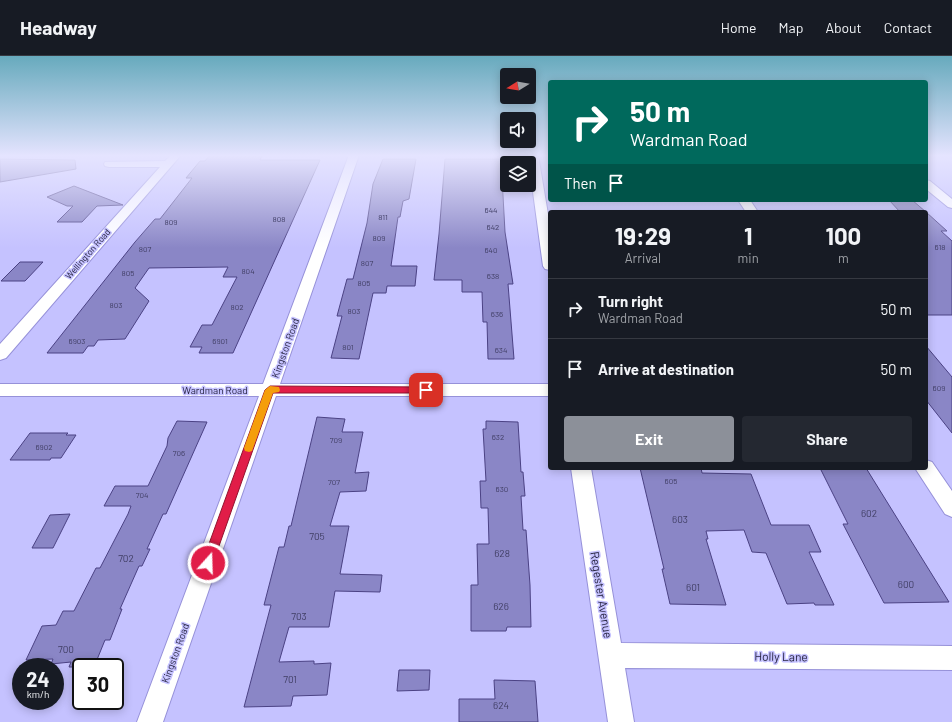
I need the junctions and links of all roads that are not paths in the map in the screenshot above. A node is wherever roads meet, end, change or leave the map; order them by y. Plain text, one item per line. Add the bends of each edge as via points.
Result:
1 (148, 186) edge
2 (343, 186) edge
3 (538, 186) edge
4 (930, 186) edge
5 (952, 204) edge
6 (548, 253) edge
7 (0, 354) edge
8 (0, 390) edge
9 (270, 390) junction
10 (548, 390) edge
11 (581, 470) edge
12 (926, 470) edge
13 (952, 508) edge
14 (610, 655) junction
15 (952, 658) edge
16 (150, 722) edge
17 (621, 722) edge

1 - 7 street, Wellington Road
2 - 9 street, Kingston Road
3 - 6 street
4 - 5 street
8 - 9 street, Wardman Road
9 - 10 street, Wardman Road
9 - 16 street, Kingston Road
11 - 14 street, Regester Avenue
12 - 13 street
14 - 15 street, Holly Lane
14 - 17 street, Regester Avenue

